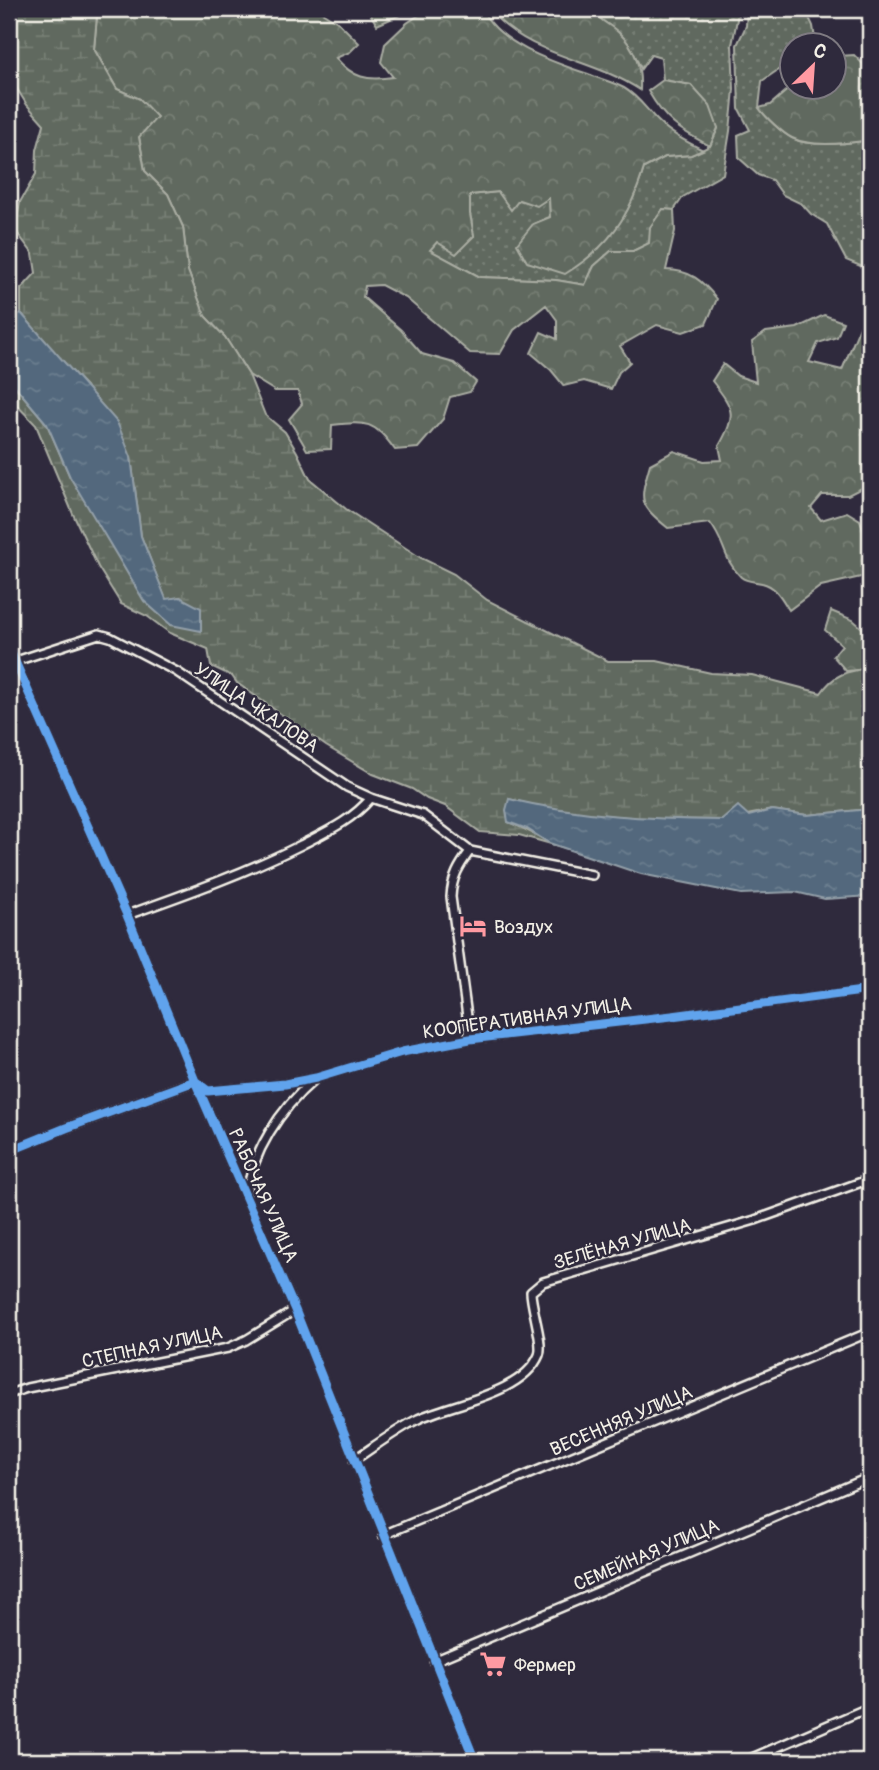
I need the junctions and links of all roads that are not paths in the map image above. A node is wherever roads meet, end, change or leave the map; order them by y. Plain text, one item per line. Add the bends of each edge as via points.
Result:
1 (9, 648) edge
2 (16, 660) junction
3 (371, 798) junction
4 (470, 851) junction
5 (592, 875) dead end
6 (127, 915) junction
7 (870, 990) edge
8 (470, 1039) junction
9 (316, 1078) junction
10 (195, 1081) junction
11 (9, 1151) edge
12 (870, 1179) edge
13 (246, 1197) junction
14 (295, 1310) junction
15 (870, 1332) edge
16 (9, 1394) edge
17 (354, 1460) junction
18 (870, 1477) edge
19 (383, 1535) junction
20 (434, 1661) junction
21 (869, 1709) edge
22 (475, 1761) edge
23 (745, 1761) edge

1 - 2 street, РАБОЧАЯ УЛИЦА
2 - 3 street, УЛИЦА ЧКАЛОВА via 99,635 110,637 177,672 324,773
2 - 6 street, РАБОЧАЯ УЛИЦА
3 - 4 street, УЛИЦА ЧКАЛОВА via 423,815
3 - 6 street via 358,814 268,861
4 - 5 street, УЛИЦА ЧКАЛОВА
4 - 8 street via 457,868 451,897
6 - 10 street, РАБОЧАЯ УЛИЦА
7 - 8 street, КООПЕРАТИВНАЯ УЛИЦА
8 - 9 street, КООПЕРАТИВНАЯ УЛИЦА via 402,1052
9 - 10 street, КООПЕРАТИВНАЯ УЛИЦА via 208,1091
9 - 13 street via 287,1108 259,1152
10 - 11 street
10 - 13 street, РАБОЧАЯ УЛИЦА
12 - 17 street, ЗЕЛЁНАЯ УЛИЦА via 755,1220 543,1282 531,1292 540,1354 526,1374 505,1387 418,1419
13 - 14 street, РАБОЧАЯ УЛИЦА
14 - 16 street, СТЕПНАЯ УЛИЦА via 228,1348
14 - 17 street, РАБОЧАЯ УЛИЦА
15 - 19 street, ВЕСЕННЯЯ УЛИЦА
17 - 19 street, РАБОЧАЯ УЛИЦА
18 - 20 street, СЕМЕЙНАЯ УЛИЦА
19 - 20 street, РАБОЧАЯ УЛИЦА
20 - 22 street, РАБОЧАЯ УЛИЦА
21 - 23 street

